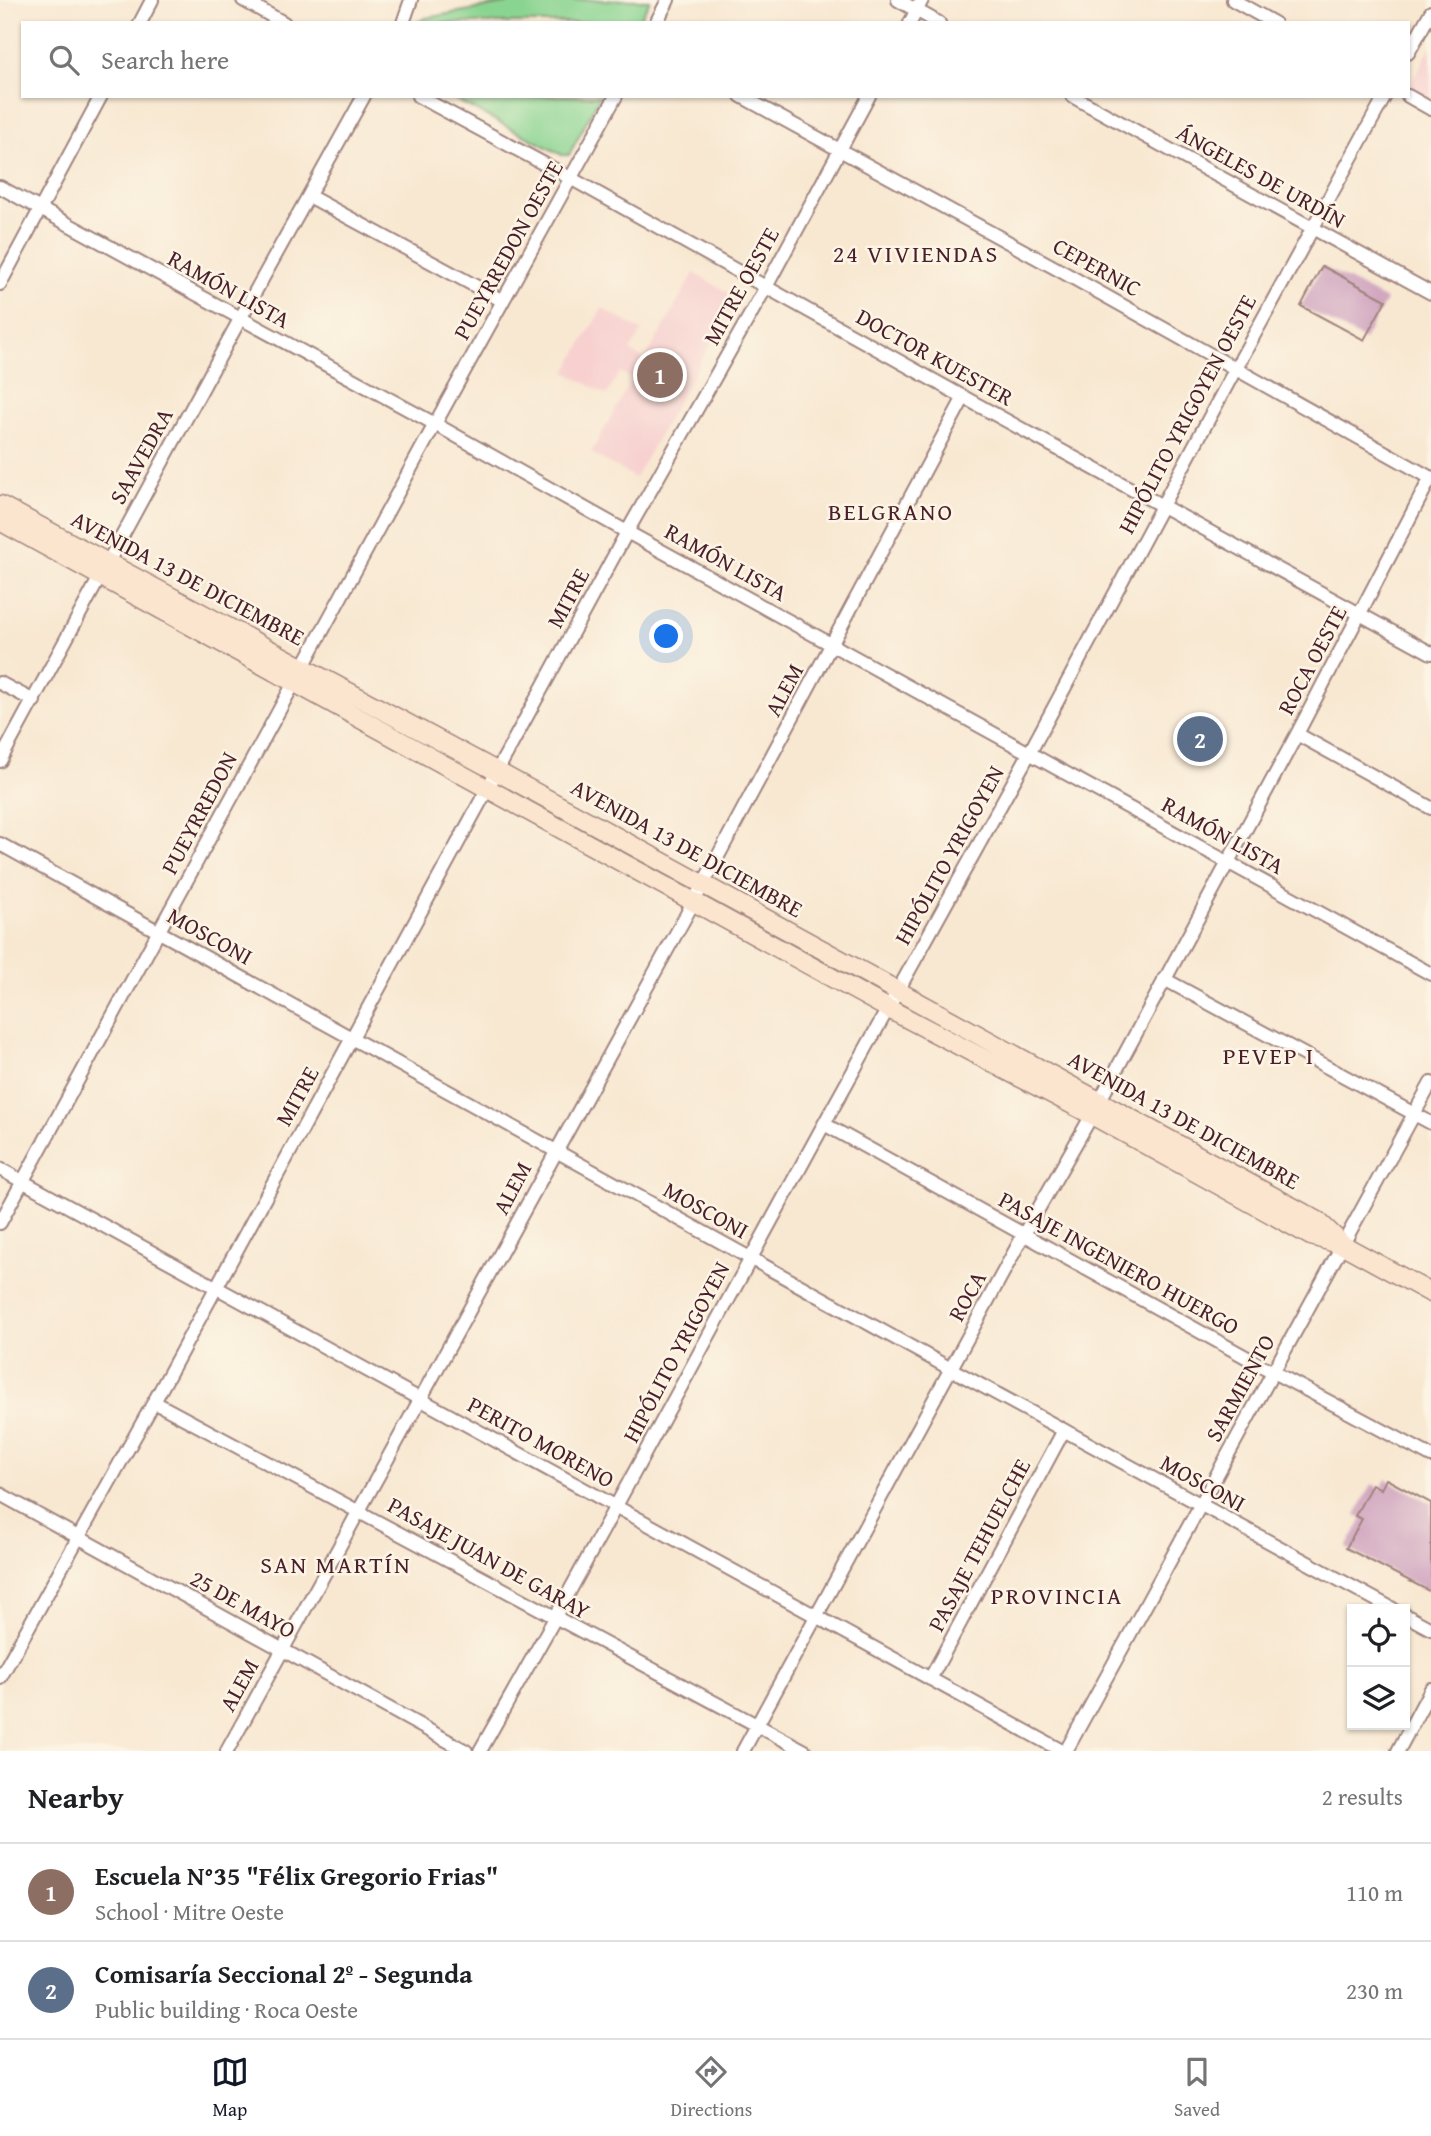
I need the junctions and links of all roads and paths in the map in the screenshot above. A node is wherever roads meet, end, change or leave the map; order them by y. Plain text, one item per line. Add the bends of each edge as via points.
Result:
1 (152, 0) edge
2 (243, 0) edge
3 (411, 0) edge
4 (668, 0) edge
5 (898, 0) edge
6 (1233, 0) edge
7 (919, 5) edge
8 (1431, 12) edge
9 (141, 21) edge
10 (280, 21) edge
11 (404, 21) edge
12 (657, 21) edge
13 (910, 21) edge
14 (937, 21) edge
15 (1270, 21) edge
16 (1410, 49) edge
17 (1410, 97) edge
18 (100, 98) edge
19 (363, 98) edge
20 (422, 98) edge
21 (615, 98) edge
22 (745, 98) edge
23 (868, 98) edge
24 (1076, 98) edge
25 (1384, 98) edge
26 (1431, 109) edge
27 (839, 151) junction
28 (572, 179) junction
29 (0, 187) edge
30 (309, 196) junction
31 (41, 209) junction
32 (1312, 228) junction
33 (0, 284) edge
34 (766, 287) junction
35 (1431, 293) edge
36 (503, 301) junction
37 (240, 319) junction
38 (1236, 368) junction
39 (964, 397) junction
40 (435, 424) junction
41 (1431, 477) edge
42 (0, 505) edge
43 (1161, 505) junction
44 (0, 521) edge
45 (628, 532) junction
46 (104, 569) junction
47 (1360, 614) junction
48 (832, 644) junction
49 (1431, 653) edge
50 (299, 674) junction
51 (0, 683) edge
52 (34, 701) junction
53 (1297, 734) junction
54 (1030, 752) junction
55 (0, 761) edge
56 (494, 780) junction
57 (1431, 808) edge
58 (0, 844) edge
59 (1228, 862) junction
60 (703, 885) junction
61 (694, 901) junction
62 (159, 932) junction
63 (1431, 974) edge
64 (1164, 979) junction
65 (898, 992) junction
66 (889, 1009) junction
67 (352, 1038) junction
68 (1431, 1083) edge
69 (1095, 1108) junction
70 (1413, 1114) junction
71 (1431, 1123) edge
72 (824, 1124) junction
73 (556, 1151) junction
74 (0, 1169) edge
75 (23, 1181) junction
76 (0, 1223) edge
77 (1024, 1234) junction
78 (1343, 1245) junction
79 (751, 1259) junction
80 (216, 1288) junction
81 (1431, 1293) edge
82 (951, 1369) junction
83 (1273, 1372) junction
84 (421, 1400) junction
85 (154, 1402) junction
86 (1064, 1430) junction
87 (1431, 1456) edge
88 (0, 1494) edge
89 (1200, 1505) junction
90 (615, 1508) junction
91 (360, 1511) junction
92 (77, 1537) junction
93 (1384, 1604) edge
94 (816, 1617) junction
95 (1410, 1618) edge
96 (555, 1619) junction
97 (1431, 1629) edge
98 (283, 1649) junction
99 (0, 1678) edge
100 (930, 1679) junction
101 (1431, 1689) edge
102 (758, 1726) junction
103 (227, 1751) edge
104 (466, 1751) edge
105 (480, 1751) edge
106 (743, 1751) edge
107 (805, 1751) edge
108 (1064, 1751) edge
109 (1398, 1751) edge

1 - 9 street
2 - 10 street
3 - 11 street
4 - 12 street
5 - 7 street
6 - 15 street
7 - 13 street
7 - 14 street
8 - 16 street
17 - 26 street
18 - 31 street
19 - 30 street, SAAVEDRA
20 - 28 street, DOCTOR KUESTER
21 - 28 street, PUEYRREDON OESTE
22 - 27 street, CEPERNIC
23 - 27 street, MITRE OESTE
24 - 32 street, ÁNGELES DE URDÍN
25 - 32 street, HIPÓLITO YRIGOYEN OESTE
27 - 34 street, MITRE OESTE
27 - 38 street, CEPERNIC
28 - 34 street, DOCTOR KUESTER
28 - 36 street, PUEYRREDON OESTE
29 - 31 street, RAMÓN LISTA
30 - 36 street
30 - 37 street, SAAVEDRA
31 - 33 street
31 - 37 street, RAMÓN LISTA
32 - 35 street, ÁNGELES DE URDÍN
32 - 38 street, HIPÓLITO YRIGOYEN OESTE
34 - 39 street, DOCTOR KUESTER
34 - 45 street, MITRE OESTE
36 - 40 street, PUEYRREDON OESTE
37 - 40 street, RAMÓN LISTA
37 - 46 street, SAAVEDRA
38 - 41 street, CEPERNIC
38 - 43 street, HIPÓLITO YRIGOYEN OESTE
39 - 43 street, DOCTOR KUESTER
39 - 48 street, ALEM
40 - 45 street, RAMÓN LISTA
40 - 50 street, PUEYRREDON
41 - 47 street, ROCA OESTE
42 - 46 street, AVENIDA 13 DE DICIEMBRE
43 - 47 street, DOCTOR KUESTER
43 - 54 street, HIPÓLITO YRIGOYEN OESTE
44 - 46 street, AVENIDA 13 DE DICIEMBRE
45 - 48 street, RAMÓN LISTA
45 - 56 street, MITRE
46 - 50 street, AVENIDA 13 DE DICIEMBRE
46 - 52 street, SAAVEDRA
47 - 49 street, DOCTOR KUESTER
47 - 53 street, ROCA OESTE
48 - 54 street, RAMÓN LISTA
48 - 60 street, ALEM
50 - 56 street, AVENIDA 13 DE DICIEMBRE
50 - 62 street, PUEYRREDON
51 - 52 street
52 - 55 street, SAAVEDRA
53 - 57 street
53 - 59 street, ROCA OESTE
54 - 59 street, RAMÓN LISTA
54 - 65 street, HIPÓLITO YRIGOYEN
56 - 60 street, AVENIDA 13 DE DICIEMBRE
56 - 61 street, AVENIDA 13 DE DICIEMBRE
56 - 67 street, MITRE
58 - 62 street, MOSCONI
59 - 63 street, RAMÓN LISTA
59 - 64 street, ROCA
60 - 61 street, ALEM
60 - 65 street, AVENIDA 13 DE DICIEMBRE
61 - 66 street, AVENIDA 13 DE DICIEMBRE
61 - 73 street, ALEM
62 - 67 street, MOSCONI
62 - 75 street, PUEYRREDON
64 - 69 street, ROCA
64 - 70 street
65 - 66 street, HIPÓLITO YRIGOYEN
65 - 69 street, AVENIDA 13 DE DICIEMBRE
66 - 69 street, AVENIDA 13 DE DICIEMBRE
66 - 72 street, HIPÓLITO YRIGOYEN
67 - 73 street, MOSCONI
67 - 80 street, MITRE
68 - 70 street, SARMIENTO
69 - 77 street, ROCA
69 - 78 street, AVENIDA 13 DE DICIEMBRE via 1318,1221
70 - 71 street
70 - 78 street, SARMIENTO
72 - 77 street, PASAJE INGENIERO HUERGO
72 - 79 street, HIPÓLITO YRIGOYEN
73 - 79 street, MOSCONI
73 - 84 street, ALEM
74 - 75 street, PERITO MORENO
75 - 76 street, PUEYRREDON
75 - 80 street, PERITO MORENO
77 - 82 street, ROCA
77 - 83 street, PASAJE INGENIERO HUERGO
78 - 81 street, AVENIDA 13 DE DICIEMBRE
78 - 83 street, SARMIENTO
79 - 82 street, MOSCONI
79 - 90 street, HIPÓLITO YRIGOYEN
80 - 84 street, PERITO MORENO
80 - 85 street, MITRE
82 - 86 street, MOSCONI
82 - 94 street, ROCA
83 - 87 street, PASAJE INGENIERO HUERGO
83 - 89 street, SARMIENTO
84 - 90 street, PERITO MORENO
84 - 91 street, ALEM
85 - 91 street, PASAJE JUAN DE GARAY
85 - 92 street, MITRE
86 - 89 street, MOSCONI
86 - 100 street, PASAJE TEHUELCHE
88 - 92 street, 25 DE MAYO
89 - 93 street, MOSCONI
89 - 108 street, SARMIENTO
90 - 94 street, PERITO MORENO
90 - 96 street, HIPÓLITO YRIGOYEN
91 - 96 street, PASAJE JUAN DE GARAY
91 - 98 street, ALEM
92 - 98 street, 25 DE MAYO
92 - 99 street, MITRE
94 - 100 street, PERITO MORENO
94 - 102 street, ROCA
95 - 97 street
96 - 102 street, PASAJE JUAN DE GARAY
96 - 105 street, HIPÓLITO YRIGOYEN
98 - 103 street, ALEM
98 - 104 street, 25 DE MAYO
100 - 108 street, PERITO MORENO
101 - 109 street
102 - 106 street, ROCA
102 - 107 street, PASAJE JUAN DE GARAY

